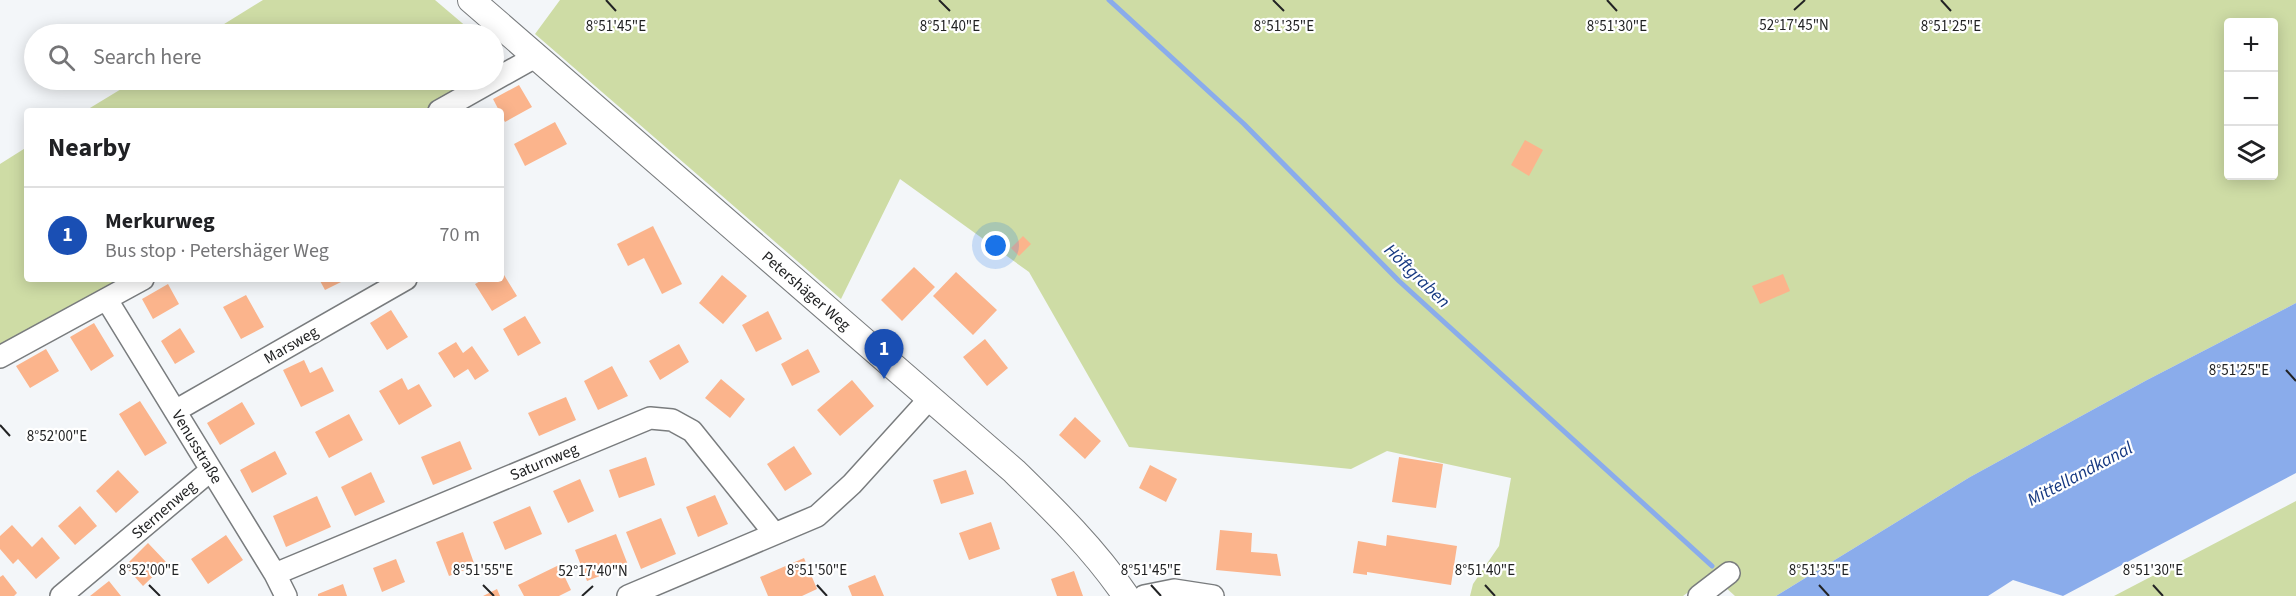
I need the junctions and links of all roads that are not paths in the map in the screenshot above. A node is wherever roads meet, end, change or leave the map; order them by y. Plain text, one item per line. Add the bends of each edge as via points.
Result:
1 (471, 0) edge
2 (498, 24) edge
3 (504, 29) edge
4 (536, 57) junction
5 (504, 75) edge
6 (477, 90) edge
7 (444, 108) edge
8 (138, 282) edge
9 (401, 282) edge
10 (107, 300) junction
11 (0, 357) edge
12 (930, 398) junction
13 (175, 411) junction
14 (211, 470) junction
15 (774, 533) junction
16 (1729, 573) dead end
17 (275, 574) junction
18 (61, 596) edge
19 (286, 596) edge
20 (628, 596) edge
21 (1126, 596) edge
22 (1144, 596) edge
23 (1213, 596) edge
24 (1699, 596) edge

1 - 2 street, Petershäger Weg
3 - 4 street, Petershäger Weg
4 - 5 street
4 - 12 street, Petershäger Weg
6 - 7 street
8 - 10 street
9 - 13 street, Marsweg
10 - 11 street
10 - 13 street, Venusstraße
12 - 15 street via 852,484 817,516
12 - 21 street, Petershäger Weg via 1076,531
13 - 14 street, Venusstraße
14 - 17 street, Venusstraße
14 - 18 street, Sternenweg
15 - 17 street, Saturnweg via 692,431 672,420 650,418
15 - 20 street
16 - 24 street
17 - 19 street, Venusstraße
22 - 23 street via 1174,590

